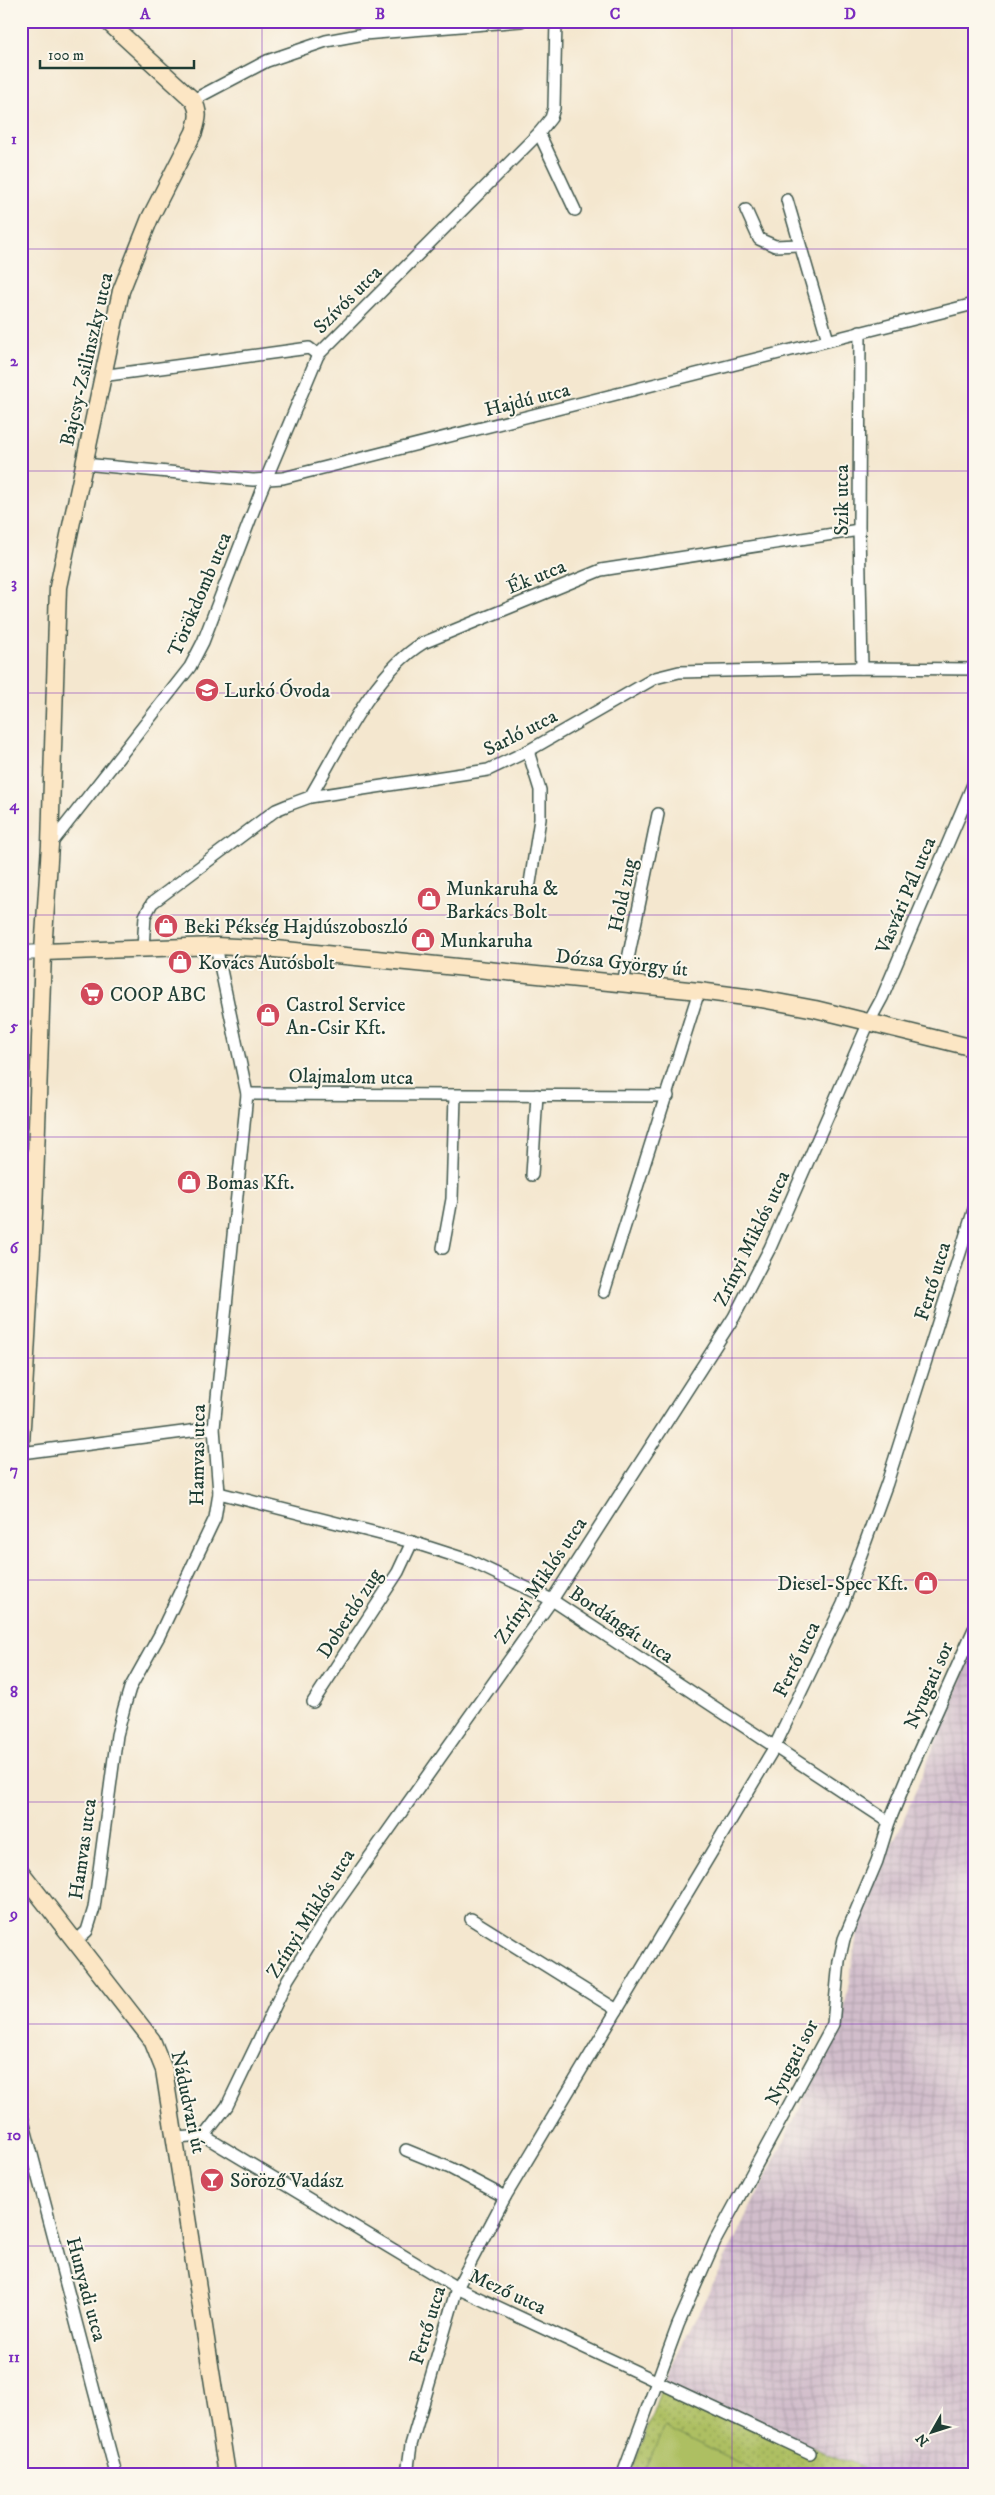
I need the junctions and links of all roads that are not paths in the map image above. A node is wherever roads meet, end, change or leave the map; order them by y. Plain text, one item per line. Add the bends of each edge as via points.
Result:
1 (107, 21) edge
2 (521, 21) edge
3 (556, 21) edge
4 (193, 100) junction
5 (539, 134) junction
6 (787, 200) dead end
7 (575, 210) dead end
8 (746, 210) dead end
9 (799, 245) junction
10 (974, 304) edge
11 (860, 332) junction
12 (828, 340) junction
13 (318, 355) junction
14 (101, 376) junction
15 (84, 464) junction
16 (266, 481) junction
17 (859, 530) junction
18 (862, 668) junction
19 (974, 669) edge
20 (528, 752) junction
21 (974, 782) edge
22 (310, 797) junction
23 (658, 814) dead end
24 (50, 845) junction
25 (530, 883) dead end
26 (216, 946) junction
27 (143, 948) junction
28 (43, 952) junction
29 (21, 953) edge
30 (623, 983) junction
31 (699, 991) junction
32 (868, 1022) junction
33 (974, 1048) edge
34 (247, 1094) junction
35 (455, 1096) junction
36 (536, 1096) junction
37 (668, 1096) junction
38 (532, 1175) dead end
39 (974, 1209) edge
40 (443, 1248) dead end
41 (604, 1292) dead end
42 (214, 1428) junction
43 (21, 1444) edge
44 (21, 1453) edge
45 (220, 1493) junction
46 (412, 1542) junction
47 (552, 1600) junction
48 (974, 1629) edge
49 (313, 1702) dead end
50 (774, 1748) junction
51 (889, 1822) junction
52 (21, 1872) edge
53 (471, 1919) dead end
54 (76, 1940) junction
55 (617, 2010) junction
56 (21, 2113) edge
57 (204, 2136) junction
58 (176, 2138) junction
59 (406, 2150) dead end
60 (505, 2197) junction
61 (457, 2288) junction
62 (657, 2382) junction
63 (810, 2453) dead end
64 (116, 2474) edge
65 (227, 2474) edge
66 (406, 2474) edge
67 (622, 2474) edge

1 - 4 main road
2 - 4 street via 364,34 326,41 267,61
3 - 5 street, Szívós utca via 554,108
4 - 14 main road, Bajcsy-Zsilinszky utca via 199,118 131,260
5 - 7 street
5 - 13 street, Szívós utca
6 - 9 street
8 - 9 street via 759,239 775,246
9 - 12 street
10 - 11 street, Hajdú utca
11 - 12 street, Hajdú utca
11 - 17 street, Szik utca
12 - 16 street, Hajdú utca via 440,440
13 - 14 street, Szívós utca via 309,348
13 - 16 street, Törökdomb utca
14 - 15 main road, Bajcsy-Zsilinszky utca
15 - 16 street, Hajdú utca
15 - 24 main road, Bajcsy-Zsilinszky utca via 58,587
16 - 24 street, Törökdomb utca via 203,642 190,667
17 - 18 street, Szik utca
17 - 22 street, Ék utca via 601,570 423,643 398,661 374,690
18 - 19 street, Sarló utca
18 - 20 street, Sarló utca via 679,672 655,678
20 - 22 street, Sarló utca via 488,770
20 - 25 street via 540,790 540,819
21 - 32 street, Vasvári Pál utca via 882,998
22 - 27 street, Sarló utca via 276,810 152,903 145,916
23 - 30 street, Hold zug
24 - 28 main road, Bajcsy-Zsilinszky utca
26 - 27 main road, Dózsa György út
26 - 30 main road, Dózsa György út
26 - 34 street, Hamvas utca
27 - 28 main road, Dózsa György út
28 - 29 street, Dózsa György út
28 - 43 main road via 34,1213
30 - 31 main road, Dózsa György út
31 - 32 main road, Dózsa György út via 806,1007
31 - 37 street
32 - 33 main road, Dózsa György út
32 - 47 street, Zrínyi Miklós utca via 770,1248 734,1317
34 - 35 street, Olajmalom utca
34 - 42 street, Hamvas utca
35 - 36 street, Olajmalom utca
35 - 40 street via 452,1199
36 - 37 street, Olajmalom utca
36 - 38 street
37 - 41 street
39 - 50 street, Fertő utca via 887,1483 843,1604
42 - 44 street
42 - 45 street, Hamvas utca
45 - 46 street, Bordángát utca
45 - 54 street, Hamvas utca via 211,1527 159,1636 130,1688 117,1736 94,1908 87,1931
46 - 47 street, Bordángát utca via 468,1560
46 - 49 street, Doberdó zug via 398,1572
47 - 50 street, Bordángát utca
47 - 57 street, Zrínyi Miklós utca via 327,1917 288,1979 227,2106
48 - 51 street, Nyugati sor
50 - 51 street, Bordángát utca
50 - 55 street, Fertő utca
51 - 62 street, Nyugati sor via 877,1861 844,1939 833,2024 714,2241
52 - 54 main road, Nádudvari út
53 - 55 street
54 - 58 main road, Nádudvari út via 152,2040 164,2070
55 - 60 street, Fertő utca
56 - 64 street, Hunyadi utca
57 - 58 street
57 - 61 street, Mező utca
58 - 65 main road, Nádudvari út
59 - 60 street via 450,2168
60 - 61 street, Fertő utca
61 - 62 street, Mező utca
61 - 66 street, Fertő utca via 411,2445
62 - 63 street, Mező utca
62 - 67 street, Nyugati sor

